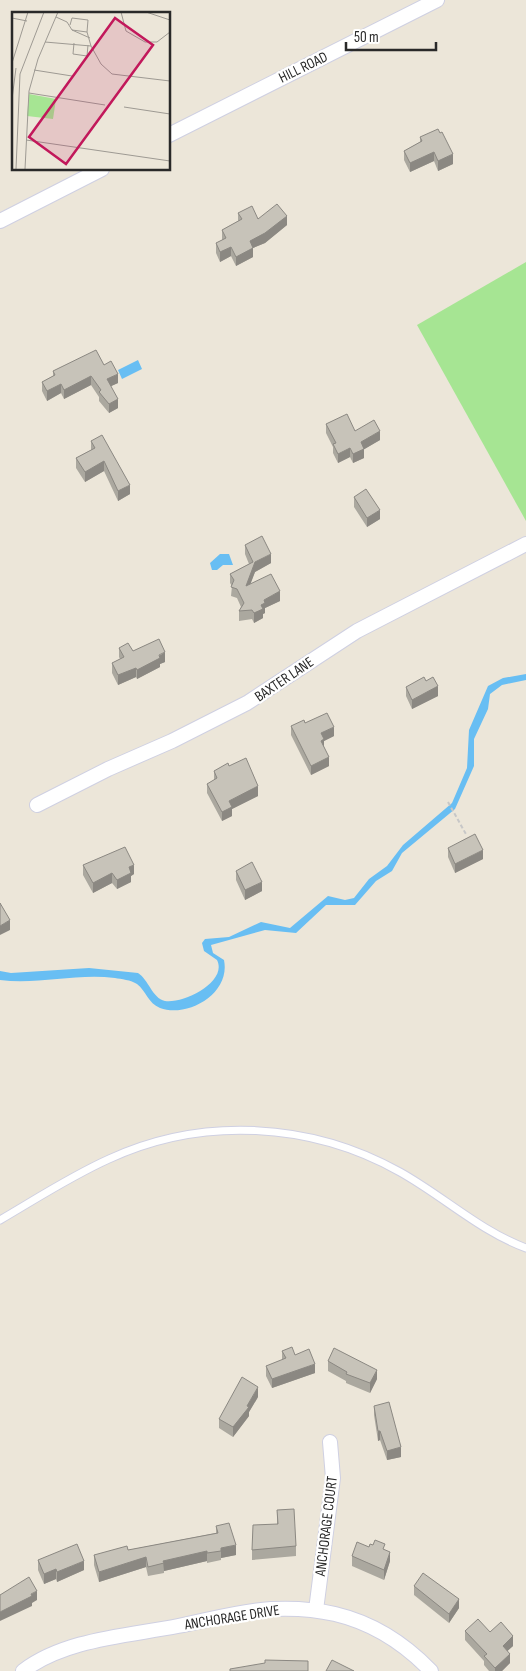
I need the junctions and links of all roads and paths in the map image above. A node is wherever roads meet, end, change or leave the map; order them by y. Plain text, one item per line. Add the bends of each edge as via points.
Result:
1 (437, 0) edge
2 (170, 134) edge
3 (100, 170) edge
4 (0, 221) edge
5 (526, 544) edge
6 (448, 802) dead end
7 (37, 805) dead end
8 (467, 836) edge
9 (0, 1220) edge
10 (526, 1248) edge
11 (330, 1442) dead end
12 (316, 1610) junction
13 (22, 1671) edge
14 (431, 1671) edge

1 - 2 street, HILL ROAD
3 - 4 street
5 - 7 street, BAXTER LANE via 357,631 247,704
6 - 8 path
9 - 10 lane via 107,1160 138,1147 193,1133 247,1129 312,1138 358,1152 402,1172 500,1236
11 - 12 street, ANCHORAGE COURT via 333,1478
12 - 13 street, ANCHORAGE DRIVE via 256,1611 100,1641 52,1655
12 - 14 street, ANCHORAGE DRIVE via 354,1620 385,1633

